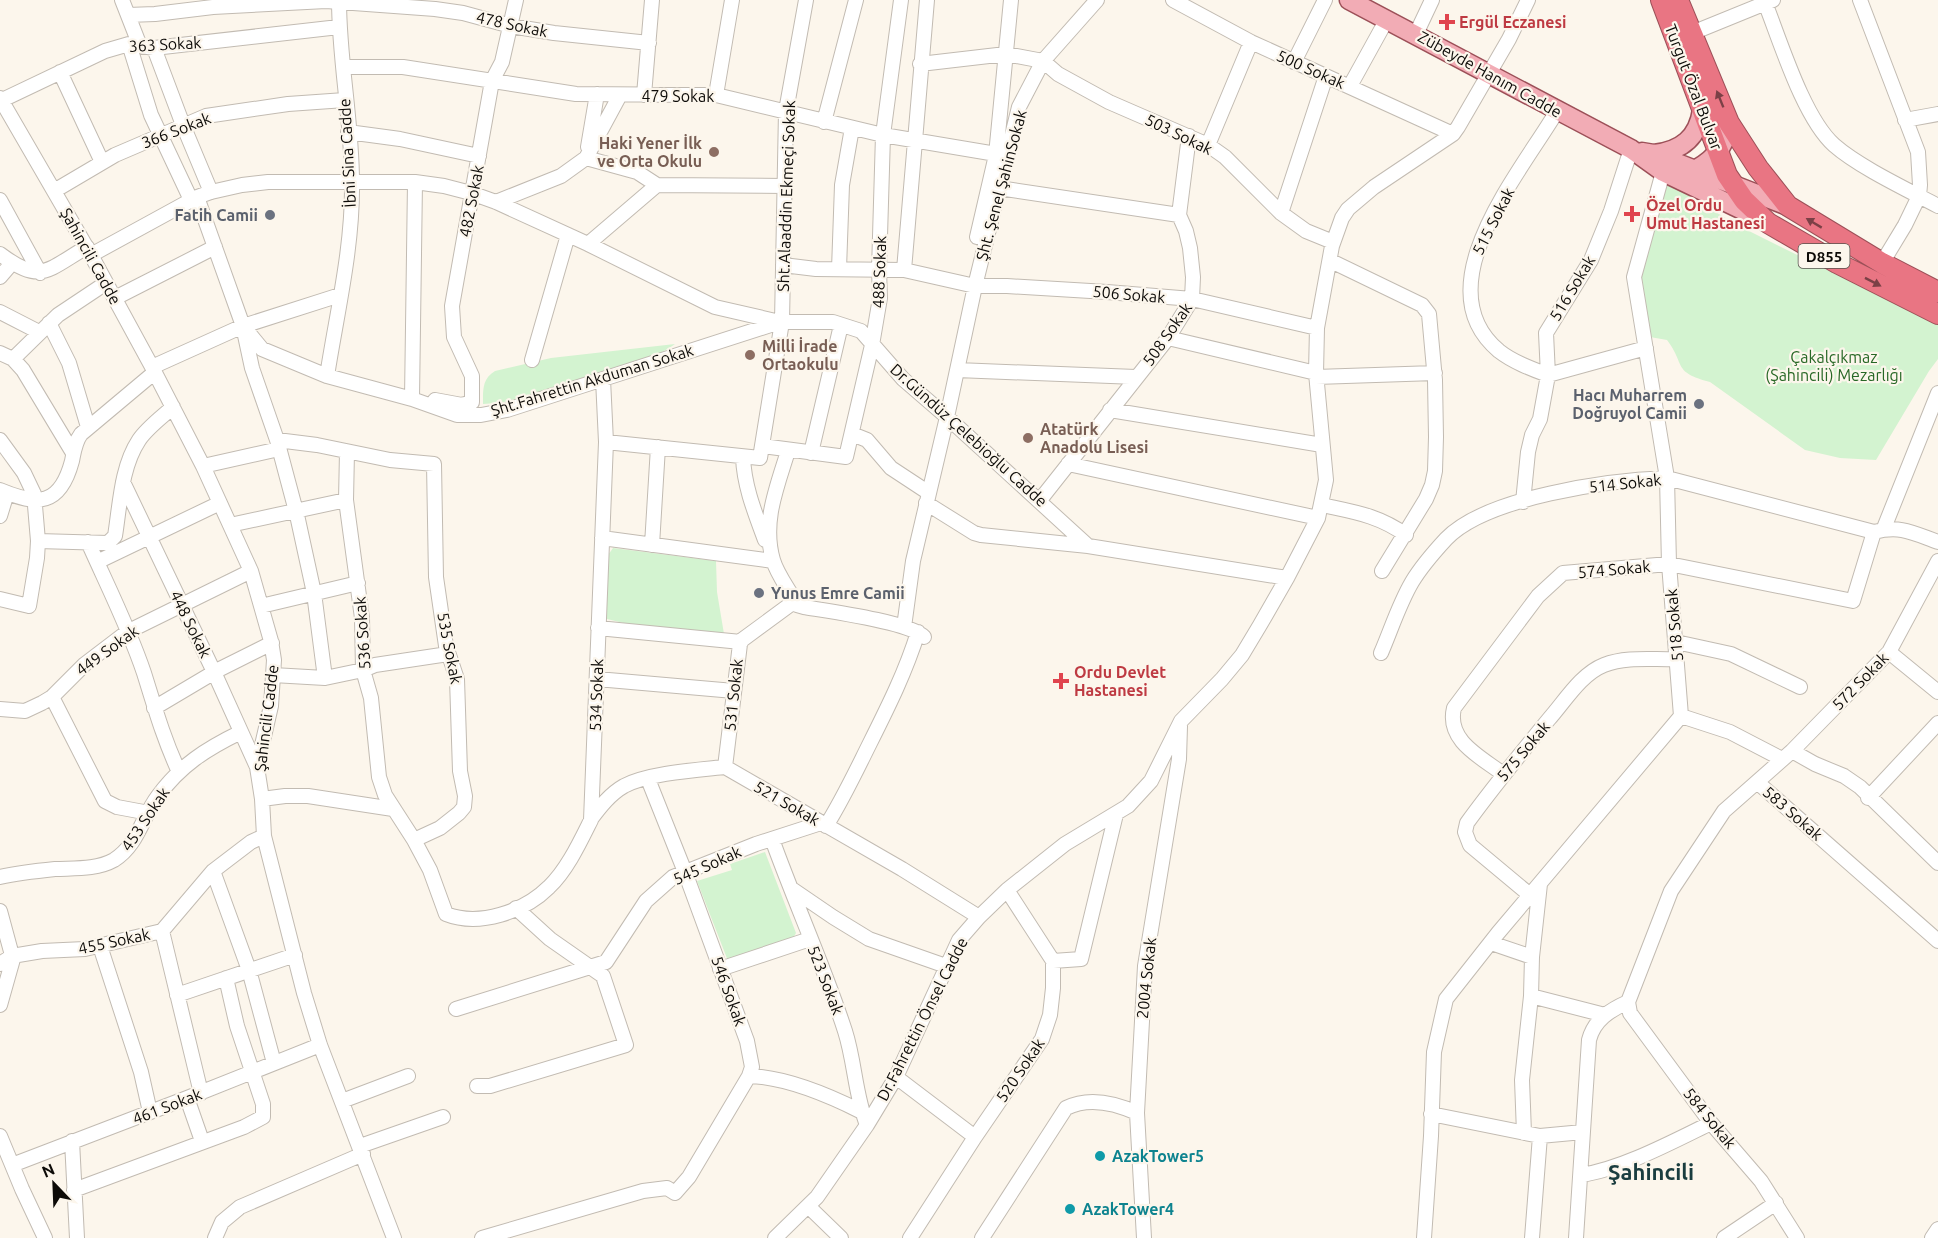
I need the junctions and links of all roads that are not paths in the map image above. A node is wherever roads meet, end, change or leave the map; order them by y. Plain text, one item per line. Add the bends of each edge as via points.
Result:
1 (122, 0) edge
2 (516, 0) edge
3 (652, 0) edge
4 (732, 0) edge
5 (806, 0) edge
6 (856, 0) edge
7 (901, 0) edge
8 (927, 0) edge
9 (1011, 0) edge
10 (1097, 0) edge
11 (1173, 0) edge
12 (1325, 0) edge
13 (1349, 0) edge
14 (1432, 0) edge
15 (1528, 0) edge
16 (1660, 0) edge
17 (1678, 0) edge
18 (1860, 0) edge
19 (339, 1) edge
20 (1768, 1) edge
21 (1368, 4) edge
22 (128, 15) junction
23 (1387, 19) junction
24 (512, 26) junction
25 (339, 27) junction
26 (1692, 33) junction
27 (1416, 34) junction
28 (1251, 42) junction
29 (649, 43) junction
30 (141, 46) junction
31 (1006, 54) junction
32 (1043, 61) junction
33 (1294, 62) junction
34 (920, 64) junction
35 (343, 67) junction
36 (60, 72) junction
37 (1489, 74) junction
38 (1326, 76) junction
39 (492, 81) junction
40 (1350, 86) junction
41 (597, 94) junction
42 (620, 95) junction
43 (644, 95) junction
44 (717, 95) junction
45 (0, 100) edge
46 (345, 100) junction
47 (1702, 110) junction
48 (786, 111) junction
49 (1557, 111) junction
50 (1938, 114) edge
51 (1905, 120) junction
52 (825, 122) junction
53 (1729, 123) junction
54 (183, 125) junction
55 (852, 128) junction
56 (348, 132) junction
57 (1452, 134) junction
58 (160, 135) junction
59 (883, 135) junction
60 (1189, 136) junction
61 (914, 141) junction
62 (1208, 145) junction
63 (1631, 149) junction
64 (1718, 152) junction
65 (1654, 154) junction
66 (1002, 155) junction
67 (479, 156) junction
68 (586, 158) junction
69 (102, 162) junction
70 (1758, 168) joint
71 (1695, 170) junction
72 (1668, 175) junction
73 (1730, 180) junction
74 (352, 182) junction
75 (415, 182) junction
76 (657, 185) junction
77 (786, 186) junction
78 (999, 188) junction
79 (54, 191) junction
80 (212, 192) junction
81 (471, 193) junction
82 (1919, 196) junction
83 (194, 199) junction
84 (0, 201) edge
85 (496, 202) junction
86 (1788, 206) junction
87 (1938, 206) edge
88 (1281, 213) junction
89 (1179, 215) junction
90 (1768, 223) junction
91 (568, 235) junction
92 (1334, 242) junction
93 (588, 244) junction
94 (215, 247) junction
95 (89, 251) junction
96 (0, 254) edge
97 (1330, 261) junction
98 (12, 263) junction
99 (1882, 263) junction
100 (783, 265) junction
101 (839, 269) junction
102 (879, 270) junction
103 (904, 270) junction
104 (40, 273) junction
105 (0, 277) edge
106 (106, 284) junction
107 (975, 286) junction
108 (1938, 292) edge
109 (340, 295) junction
110 (115, 298) junction
111 (1192, 300) junction
112 (0, 312) edge
113 (1938, 314) edge
114 (781, 322) junction
115 (841, 325) junction
116 (243, 326) junction
117 (44, 328) junction
118 (1317, 328) junction
119 (1168, 338) junction
120 (872, 345) junction
121 (1646, 348) junction
122 (0, 352) edge
123 (13, 359) junction
124 (532, 360) dead end
125 (154, 370) junction
126 (957, 370) junction
127 (1435, 373) junction
128 (1316, 375) junction
129 (1548, 375) junction
130 (327, 376) junction
131 (1136, 377) junction
132 (603, 379) junction
133 (1938, 393) edge
134 (412, 399) junction
135 (173, 407) junction
136 (1110, 410) junction
137 (947, 417) junction
138 (88, 427) junction
139 (852, 434) junction
140 (0, 440) edge
141 (277, 441) junction
142 (606, 442) junction
143 (1322, 446) junction
144 (658, 447) junction
145 (788, 451) junction
146 (347, 452) junction
147 (761, 452) junction
148 (73, 453) junction
149 (811, 453) junction
150 (743, 457) junction
151 (1068, 464) junction
152 (203, 466) junction
153 (1667, 478) junction
154 (123, 482) junction
155 (3, 492) edge
156 (928, 498) junction
157 (33, 499) junction
158 (346, 500) junction
159 (1040, 500) junction
160 (1523, 502) junction
161 (220, 503) junction
162 (296, 510) junction
163 (1319, 512) junction
164 (0, 516) edge
165 (230, 525) junction
166 (1879, 530) junction
167 (1406, 535) junction
168 (149, 538) junction
169 (602, 538) junction
170 (38, 541) junction
171 (88, 542) junction
172 (1938, 542) edge
173 (652, 545) junction
174 (1088, 546) junction
175 (774, 561) junction
176 (1938, 561) edge
177 (1669, 564) junction
178 (99, 567) junction
179 (1382, 571) dead end
180 (251, 572) junction
181 (1287, 578) junction
182 (358, 583) junction
183 (314, 593) junction
184 (0, 599) edge
185 (795, 601) junction
186 (182, 604) junction
187 (261, 606) junction
188 (904, 627) junction
189 (598, 628) junction
190 (128, 632) junction
191 (741, 642) junction
192 (1676, 642) junction
193 (272, 643) junction
194 (1889, 652) junction
195 (1381, 653) dead end
196 (448, 654) junction
197 (1677, 659) junction
198 (363, 670) junction
199 (214, 672) junction
200 (273, 675) junction
201 (325, 678) junction
202 (597, 679) junction
203 (1800, 687) dead end
204 (734, 691) junction
205 (1938, 692) edge
206 (52, 696) junction
207 (154, 708) junction
208 (0, 709) edge
209 (1681, 716) junction
210 (1181, 721) junction
211 (1938, 723) edge
212 (241, 732) junction
213 (1933, 738) edge
214 (1787, 755) junction
215 (257, 767) junction
216 (725, 767) junction
217 (179, 772) junction
218 (1503, 774) junction
219 (648, 778) junction
220 (1757, 782) junction
221 (1868, 798) junction
222 (262, 799) junction
223 (393, 809) junction
224 (149, 813) junction
225 (1116, 814) junction
226 (591, 820) junction
227 (824, 824) junction
228 (264, 836) junction
229 (772, 839) junction
230 (414, 840) junction
231 (1938, 863) edge
232 (213, 871) junction
233 (685, 872) junction
234 (0, 877) edge
235 (792, 889) junction
236 (1007, 890) junction
237 (1535, 890) junction
238 (516, 908) junction
239 (0, 910) edge
240 (446, 915) joint
241 (979, 917) junction
242 (162, 931) junction
243 (810, 939) junction
244 (1938, 941) edge
245 (1491, 942) junction
246 (100, 946) junction
247 (295, 955) junction
248 (12, 956) junction
249 (1532, 957) junction
250 (1053, 961) junction
251 (0, 964) edge
252 (946, 966) junction
253 (592, 968) junction
254 (720, 969) junction
255 (249, 970) junction
256 (226, 978) junction
257 (177, 995) junction
258 (1530, 996) junction
259 (1629, 1000) junction
260 (0, 1005) edge
261 (456, 1009) dead end
262 (1605, 1015) junction
263 (320, 1045) junction
264 (274, 1063) junction
265 (252, 1073) junction
266 (408, 1076) dead end
267 (749, 1076) junction
268 (896, 1077) junction
269 (477, 1086) dead end
270 (201, 1093) junction
271 (187, 1098) junction
272 (342, 1101) junction
273 (860, 1111) junction
274 (150, 1112) junction
275 (1137, 1113) junction
276 (1431, 1114) junction
277 (443, 1117) dead end
278 (1712, 1123) junction
279 (867, 1125) junction
280 (1583, 1131) junction
281 (1524, 1133) junction
282 (0, 1136) edge
283 (1540, 1136) junction
284 (975, 1137) junction
285 (72, 1141) junction
286 (202, 1141) junction
287 (361, 1150) junction
288 (12, 1165) junction
289 (1581, 1175) junction
290 (74, 1190) junction
291 (1776, 1203) junction
292 (808, 1206) junction
293 (1938, 1229) edge
294 (45, 1238) edge
295 (77, 1238) edge
296 (214, 1238) edge
297 (394, 1238) edge
298 (482, 1238) edge
299 (775, 1238) edge
300 (841, 1238) edge
301 (910, 1238) edge
302 (982, 1238) edge
303 (1144, 1238) edge
304 (1424, 1238) edge
305 (1532, 1238) edge
306 (1576, 1238) edge
307 (1724, 1238) edge
308 (1797, 1238) edge
309 (1932, 1238) edge

1 - 22 street
2 - 24 street, 482 Sokak
3 - 29 street
4 - 44 street
5 - 48 street, Sht.Alaaddin Ekmeçi Sokak
6 - 52 street
7 - 59 street, 488 Sokak
8 - 34 street
9 - 31 street, Şht. Şenel ŞahinSokak
10 - 32 street, Şht. Şenel ŞahinSokak
11 - 28 street, 500 Sokak
12 - 33 street
13 - 21 main road, Zübeyde Hanım Cadde
14 - 27 street
15 - 37 street, Dr.Fahrettin Önsel Cadde
16 - 47 highway, Turgut Özal Bulvar / D855
17 - 26 highway, Turgut Özal Bulvar / D855
18 - 51 street
19 - 22 street, 478 Sokak
19 - 24 street, 478 Sokak via 463,13
19 - 25 street, İbni Sina Cadde
20 - 26 street
20 - 82 street via 1814,121 1834,145
21 - 23 main road, Zübeyde Hanım Cadde
22 - 30 street
23 - 27 main road, Zübeyde Hanım Cadde
23 - 40 street
24 - 29 street, 478 Sokak
24 - 39 street, 482 Sokak
25 - 30 street, 363 Sokak
25 - 35 street, İbni Sina Cadde
53 -> 26 highway, Turgut Özal Bulvar / D855
27 - 37 main road, Zübeyde Hanım Cadde
28 - 33 street, 500 Sokak
28 - 62 street
29 - 43 street
30 - 36 street, 363 Sokak via 105,51
30 - 54 street
30 - 58 street via 152,115
31 - 32 street
31 - 34 street
31 - 66 street, Şht. Şenel ŞahinSokak
32 - 60 street, 503 Sokak via 1058,74 1109,102
32 - 66 street, Şht. Şenel ŞahinSokak via 1019,107
33 - 38 street, 500 Sokak
34 - 61 street
35 - 39 street, 479 Sokak via 403,67
35 - 46 street, İbni Sina Cadde
36 - 45 street, 363 Sokak
36 - 69 street
37 - 49 main road, Zübeyde Hanım Cadde
37 - 57 street, Dr.Fahrettin Önsel Cadde
38 - 40 street, 500 Sokak
38 - 88 street
39 - 41 street, 479 Sokak
39 - 67 street, 482 Sokak
40 - 57 street, 500 Sokak
41 - 42 street, 479 Sokak
41 - 68 street
42 - 43 street, 479 Sokak
42 - 68 street
43 - 44 street, 479 Sokak
44 - 48 street, 479 Sokak
45 - 79 street, Şahincili Cadde
46 - 54 street, 366 Sokak via 206,116
46 - 56 street, İbni Sina Cadde
47 - 64 highway, Turgut Özal Bulvar / D855
47 - 65 main road via 1697,129 1686,143 1673,151
48 - 52 street, 479 Sokak
48 - 77 street, Sht.Alaaddin Ekmeçi Sokak
49 - 63 main road, Zübeyde Hanım Cadde
49 - 129 street, 515 Sokak via 1505,193 1475,251 1469,284 1474,315 1491,343 1518,363
50 - 51 street
51 - 82 street via 1918,152
52 - 55 street, 479 Sokak
53 - 64 main road
53 - 70 highway, Turgut Özal Bulvar / D855
54 - 58 street, 366 Sokak
54 - 80 street
55 - 59 street, 479 Sokak
55 - 101 street via 842,185
56 - 67 street
56 - 74 street, İbni Sina Cadde
57 - 92 street, Dr.Fahrettin Önsel Cadde via 1358,199 1342,218
58 - 69 street, 366 Sokak
58 - 83 street
59 - 61 street, 479 Sokak
59 - 102 street, 488 Sokak
60 - 62 street, 503 Sokak
60 - 89 street, 508 Sokak
61 - 66 street, 479 Sokak
61 - 103 street
62 - 88 street, 503 Sokak
63 - 65 main road, Zübeyde Hanım Cadde
63 - 72 main road, Zübeyde Hanım Cadde
63 - 129 street, 516 Sokak via 1591,260 1546,333
64 - 71 main road
64 - 73 highway, Turgut Özal Bulvar / D855
65 - 71 main road, Zübeyde Hanım Cadde
66 - 78 street, Şht. Şenel ŞahinSokak
66 - 107 street, Şht. Şenel ŞahinSokak via 972,263
67 - 81 street, 482 Sokak
68 - 76 street via 637,172
68 - 85 street via 561,176
69 - 79 street, 366 Sokak
70 - 86 highway, Zübeyde Hanım Cadde / D855
71 - 72 main road
71 - 73 main road, Zübeyde Hanım Cadde
72 - 90 main road, Zübeyde Hanım Cadde
72 - 121 street, 518 Sokak via 1634,272
73 - 86 main road, Zübeyde Hanım Cadde
73 - 90 highway, Zübeyde Hanım Cadde / D855
74 - 75 street, Dr.Gündüz Çelebioğlu Cadde
74 - 80 street, Dr.Gündüz Çelebioğlu Cadde via 268,182
74 - 109 street, İbni Sina Cadde
75 - 81 street, Dr.Gündüz Çelebioğlu Cadde
75 - 134 street
76 - 77 street
76 - 93 street
77 - 100 street, Sht.Alaaddin Ekmeçi Sokak
78 - 89 street
78 - 107 street, Şht. Şenel ŞahinSokak
79 - 95 street, Şahincili Cadde
80 - 83 street, Dr.Gündüz Çelebioğlu Cadde
81 - 85 street, Dr.Gündüz Çelebioğlu Cadde
81 - 134 street, 482 Sokak via 452,306 454,337 472,376 472,402 462,405
82 - 87 street
82 - 99 street
83 - 94 street
83 - 95 street, Dr.Gündüz Çelebioğlu Cadde
84 - 104 street
85 - 91 street, Dr.Gündüz Çelebioğlu Cadde
99 -> 86 highway, Zübeyde Hanım Cadde / D855
88 - 92 street, 503 Sokak via 1306,231
89 - 111 street, 508 Sokak via 1190,248
90 -> 113 highway, Zübeyde Hanım Cadde / D855
91 - 93 street, Dr.Gündüz Çelebioğlu Cadde
91 - 124 street
92 - 97 street, Dr.Fahrettin Önsel Cadde
93 - 114 street, Dr.Gündüz Çelebioğlu Cadde via 715,306
94 - 110 street
94 - 116 street
95 - 104 street, Dr.Gündüz Çelebioğlu Cadde
95 - 106 street, Şahincili Cadde
96 - 98 street
97 - 118 street, Dr.Fahrettin Önsel Cadde
97 - 127 street via 1422,305 1429,314
98 - 104 street
98 - 105 street
99 - 108 highway, Zübeyde Hanım Cadde / D855
100 - 101 street, 506 Sokak
100 - 114 street, Sht.Alaaddin Ekmeçi Sokak
101 - 102 street, 506 Sokak
102 - 103 street, 506 Sokak
102 - 120 street, 488 Sokak via 880,298
103 - 107 street, 506 Sokak
106 - 110 street, Şahincili Cadde
106 - 117 street via 71,305
107 - 111 street, 506 Sokak
107 - 126 street, Şht. Şenel ŞahinSokak
109 - 116 street
109 - 130 street, İbni Sina Cadde
110 - 125 street, Şahincili Cadde
111 - 118 street, 506 Sokak
111 - 119 street, 508 Sokak
112 - 117 street
114 - 115 street, Dr.Gündüz Çelebioğlu Cadde
114 - 132 street, Şht.Fahrettin Akduman Sokak
114 - 147 street, Sht.Alaaddin Ekmeçi Sokak
115 - 120 street, Dr.Gündüz Çelebioğlu Cadde via 861,332
115 - 149 street
116 - 125 street
116 - 130 street, Şht.Fahrettin Akduman Sokak via 262,349
116 - 141 street via 252,369
117 - 123 street
117 - 138 street via 59,340
118 - 128 street, Dr.Fahrettin Önsel Cadde
119 - 128 street
119 - 131 street, 508 Sokak
120 - 137 street, Dr.Gündüz Çelebioğlu Cadde via 903,379
120 - 139 street, 488 Sokak
121 - 129 street
121 - 153 street, 518 Sokak
122 - 123 street
123 - 148 street
125 - 135 street, Şahincili Cadde
125 - 138 street
126 - 131 street
126 - 137 street, Şht. Şenel ŞahinSokak
127 - 128 street
127 - 167 street via 1435,471 1426,499
128 - 143 street, Dr.Fahrettin Önsel Cadde
129 - 160 street, 516 Sokak via 1540,419 1528,452
130 - 134 street, Şht.Fahrettin Akduman Sokak
131 - 136 street, 508 Sokak
132 - 134 street, Şht.Fahrettin Akduman Sokak via 481,415 448,413
132 - 142 street, 534 Sokak
133 - 166 street
135 - 152 street, Şahincili Cadde
135 - 154 street via 140,438
136 - 143 street
136 - 151 street, 508 Sokak
137 - 156 street, Şht. Şenel ŞahinSokak
137 - 159 street, Dr.Gündüz Çelebioğlu Cadde
138 - 148 street
139 - 149 street, 488 Sokak via 846,457
139 - 156 street via 867,440 891,468
140 - 157 street via 24,473
141 - 146 street
141 - 152 street
141 - 162 street
142 - 144 street, 488 Sokak
142 - 169 street, 534 Sokak
143 - 163 street, Dr.Fahrettin Önsel Cadde via 1326,480
144 - 150 street, 488 Sokak
144 - 173 street
145 - 147 street, 488 Sokak
145 - 149 street, 488 Sokak
145 - 175 street via 768,531
146 - 158 street, 536 Sokak
146 - 196 street, 535 Sokak via 434,464 436,577
147 - 150 street, 488 Sokak
148 - 157 street via 68,474 56,493
150 - 175 street via 751,504
151 - 159 street, 508 Sokak
151 - 163 street
152 - 161 street, Şahincili Cadde
153 - 160 street, 514 Sokak via 1573,488
153 - 166 street, 514 Sokak
153 - 177 street, 518 Sokak
154 - 168 street, 448 Sokak
154 - 171 street via 115,536 108,543
155 - 157 street
155 - 164 street
156 - 174 street via 974,533
156 - 188 street, Şht. Şenel ŞahinSokak via 913,561
157 - 170 street
158 - 162 street
158 - 182 street, 536 Sokak
159 - 174 street, Dr.Gündüz Çelebioğlu Cadde
160 - 195 street, 514 Sokak via 1482,516 1447,538 1412,582
161 - 165 street, Şahincili Cadde
161 - 168 street
162 - 165 street
162 - 183 street
163 - 167 street via 1368,514
163 - 181 street, Dr.Fahrettin Önsel Cadde
165 - 180 street, Şahincili Cadde
166 - 172 street, 514 Sokak via 1905,530
166 - 177 street, 574 Sokak via 1853,601
167 - 179 street
168 - 178 street
168 - 186 street, 448 Sokak
169 - 173 street
169 - 189 street, 534 Sokak
170 - 171 street
170 - 184 street via 29,606
171 - 178 street
173 - 175 street
174 - 181 street
175 - 185 street
176 - 194 street, 572 Sokak
177 - 192 street, 518 Sokak
177 - 218 street, 574 Sokak via 1563,573 1538,596 1475,678 1452,717 1452,726 1464,745
178 - 190 street
180 - 186 street, 449 Sokak
180 - 187 street, Şahincili Cadde
181 - 210 street, Dr.Fahrettin Önsel Cadde via 1242,655
182 - 183 street
182 - 198 street, 536 Sokak
183 - 187 street
183 - 201 street
185 - 188 street via 804,607
185 - 191 street, 531 Sokak
186 - 190 street, 449 Sokak
186 - 199 street, 448 Sokak
187 - 193 street, Şahincili Cadde
188 - 227 street via 922,634 846,791
189 - 191 street
189 - 202 street, 534 Sokak
190 - 206 street, 449 Sokak via 85,664
190 - 207 street
191 - 204 street, 531 Sokak
192 - 197 street, 518 Sokak
192 - 203 street via 1731,654
193 - 199 street
193 - 200 street, Şahincili Cadde
194 - 205 street
194 - 214 street, 572 Sokak
196 - 198 street
196 - 230 street, 535 Sokak via 457,679 463,810 441,828
197 - 209 street, 518 Sokak
197 - 218 street, 575 Sokak via 1626,660 1594,670
198 - 201 street
198 - 223 street, 536 Sokak via 371,698 379,777
199 - 207 street
199 - 212 street, 448 Sokak
200 - 201 street
200 - 215 street, Şahincili Cadde via 271,706
202 - 204 street
202 - 226 street, 534 Sokak
204 - 216 street, 531 Sokak
206 - 208 street, 449 Sokak via 25,711
206 - 224 street via 105,801
207 - 217 street
209 - 214 street
209 - 237 street
210 - 225 street, Dr.Fahrettin Önsel Cadde via 1151,781
210 - 275 street, 2004 Sokak via 1179,759 1145,966
211 - 213 street
212 - 215 street, 448 Sokak
212 - 217 street, 453 Sokak via 207,749
213 - 221 street
214 - 220 street, 572 Sokak
214 - 221 street via 1844,776
215 - 222 street, Şahincili Cadde
216 - 219 street
216 - 227 street, 521 Sokak
217 - 224 street, 453 Sokak
218 - 237 street, 575 Sokak via 1467,823 1466,838 1470,845
219 - 226 street via 624,787
219 - 233 street, 546 Sokak
220 - 244 street, 583 Sokak
220 - 259 street, 583 Sokak via 1724,811 1671,891
221 - 231 street
222 - 223 street via 309,796
222 - 228 street, Şahincili Cadde
223 - 230 street, 536 Sokak
224 - 234 street, 453 Sokak via 132,842 113,861
225 - 236 street, Dr.Fahrettin Önsel Cadde via 1065,844
225 - 250 street via 1081,959
226 - 238 street, 534 Sokak via 550,886
227 - 229 street, 545 Sokak
227 - 241 street, 521 Sokak
228 - 232 street, 455 Sokak
228 - 247 street, Şahincili Cadde
229 - 233 street, 545 Sokak
229 - 235 street, 523 Sokak
230 - 240 street, 536 Sokak
232 - 242 street, 455 Sokak
232 - 255 street
233 - 253 street, 545 Sokak via 673,877 646,901 606,962
233 - 254 street, 546 Sokak
235 - 243 street, 523 Sokak
235 - 252 street via 869,939
236 - 241 street, Dr.Fahrettin Önsel Cadde
236 - 250 street
237 - 245 street
237 - 249 street
238 - 240 street, 534 Sokak via 471,920
238 - 253 street via 550,939
239 - 248 street
241 - 252 street, Dr.Fahrettin Önsel Cadde via 959,940
242 - 246 street, 455 Sokak
242 - 257 street
243 - 254 street
243 - 273 street, 523 Sokak via 845,1031 855,1068
245 - 249 street
245 - 276 street via 1446,999 1434,1052
246 - 248 street, 455 Sokak
246 - 274 street
247 - 255 street
247 - 263 street, Şahincili Cadde
248 - 251 street, 455 Sokak
248 - 260 street
249 - 258 street
250 - 284 street, 520 Sokak via 1047,1028
252 - 268 street, Dr.Fahrettin Önsel Cadde
253 - 261 street, 545 Sokak
253 - 269 street via 603,976 626,1046 489,1086
254 - 267 street, 546 Sokak via 750,1052
255 - 256 street
255 - 264 street
256 - 257 street
256 - 265 street
257 - 270 street
258 - 262 street
258 - 281 street via 1522,1080
259 - 262 street
259 - 278 street, 584 Sokak via 1630,1013
262 - 280 street via 1595,1023 1589,1040
263 - 264 street, 461 Sokak
263 - 272 street, Şahincili Cadde
264 - 265 street, 461 Sokak
265 - 270 street, 461 Sokak
265 - 286 street via 264,1114 259,1120
266 - 272 street
267 - 273 street via 788,1083
267 - 298 street via 689,1177 675,1193 667,1188 643,1191
268 - 279 street, Dr.Fahrettin Önsel Cadde
268 - 284 street
270 - 271 street, 461 Sokak
271 - 274 street, 461 Sokak
271 - 286 street
272 - 287 street, Şahincili Cadde
273 - 279 street, 523 Sokak
274 - 285 street, 461 Sokak
275 - 302 street via 1098,1103 1066,1108
275 - 303 street, 2004 Sokak
276 - 281 street
276 - 304 street
277 - 287 street
278 - 289 street via 1646,1154
278 - 291 street, 584 Sokak
279 - 292 street, Dr.Fahrettin Önsel Cadde
280 - 283 street
280 - 289 street
281 - 283 street
282 - 288 street
283 - 305 street
284 - 301 street, 520 Sokak
285 - 288 street, 461 Sokak
285 - 290 street
286 - 290 street
287 - 296 street via 240,1207 222,1222
287 - 297 street, Şahincili Cadde
288 - 294 street
289 - 306 street
290 - 295 street
291 - 307 street
291 - 308 street, 584 Sokak
292 - 299 street, Dr.Fahrettin Önsel Cadde
292 - 300 street
293 - 309 street

